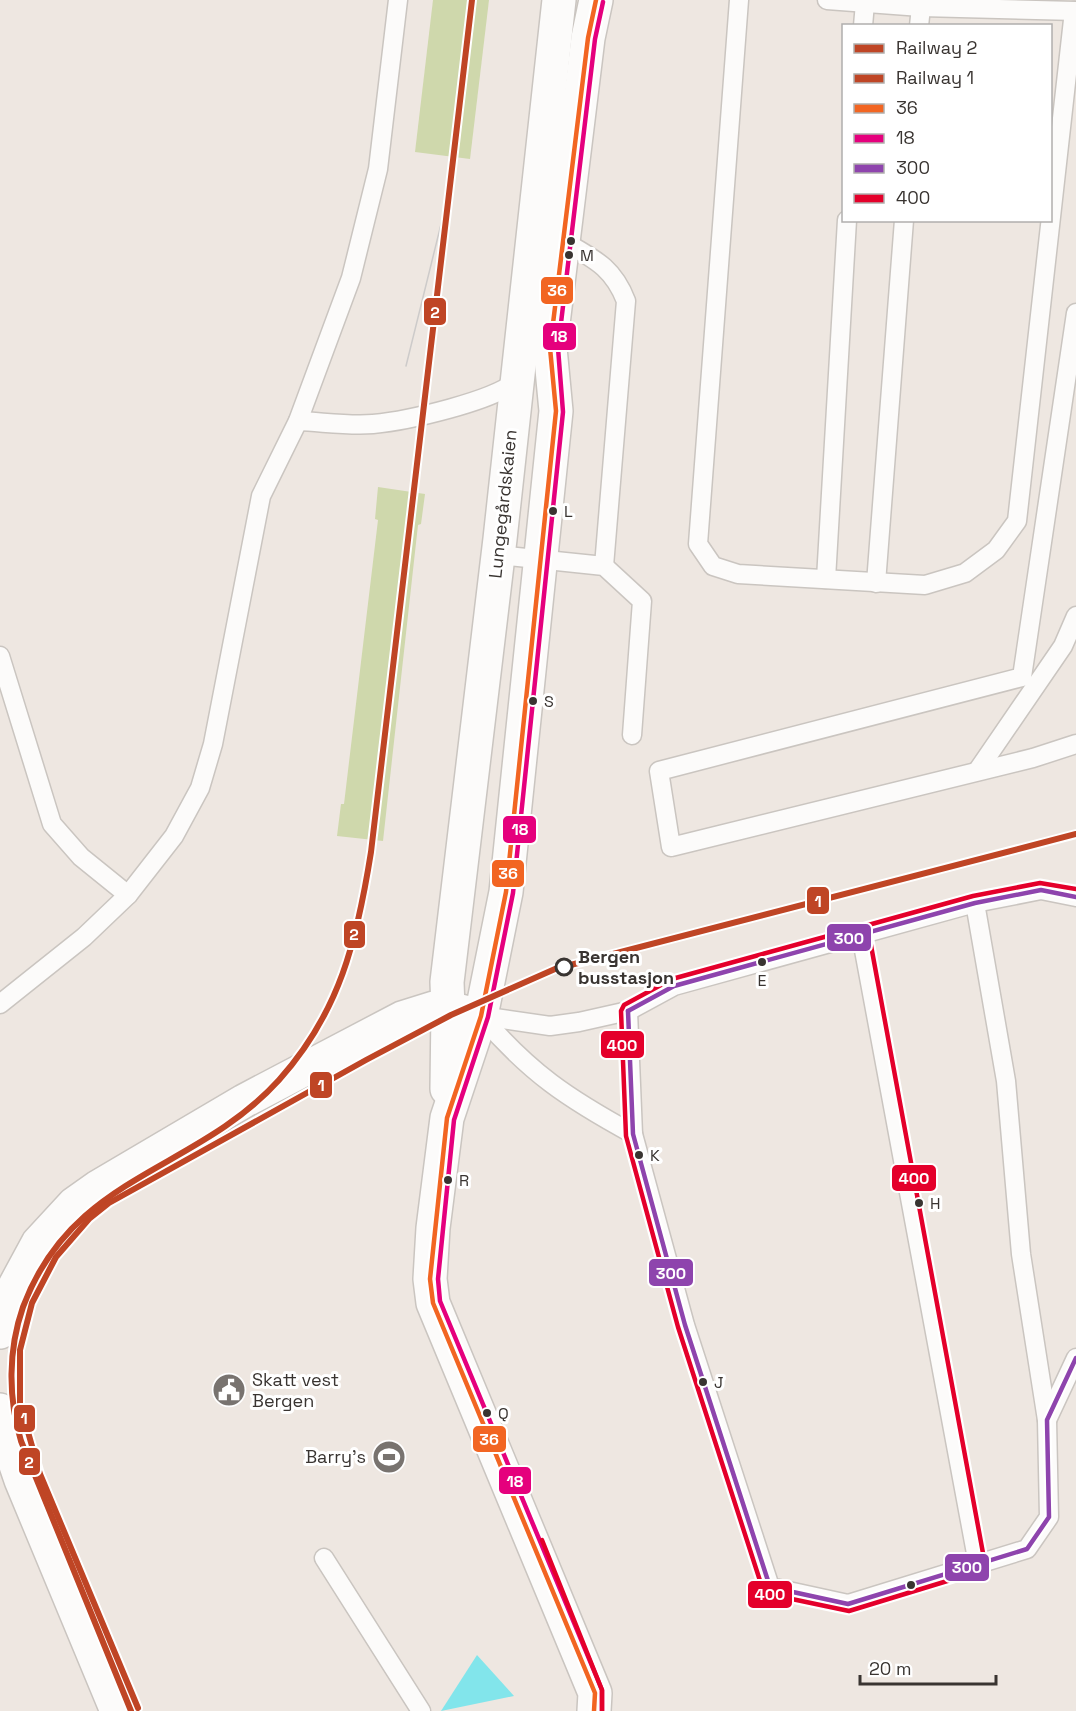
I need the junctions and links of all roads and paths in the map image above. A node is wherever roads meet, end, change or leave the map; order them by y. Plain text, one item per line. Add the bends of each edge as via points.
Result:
1 (398, 0) edge
2 (559, 0) edge
3 (596, 0) edge
4 (739, 0) edge
5 (827, 0) edge
6 (865, 3) junction
7 (921, 7) junction
8 (1075, 11) edge
9 (863, 24) edge
10 (919, 24) edge
11 (847, 222) edge
12 (904, 222) edge
13 (563, 240) junction
14 (1076, 314) edge
15 (550, 348) junction
16 (517, 382) junction
17 (298, 421) junction
18 (498, 555) junction
19 (540, 560) junction
20 (604, 566) junction
21 (826, 579) junction
22 (876, 583) junction
23 (1076, 616) edge
24 (0, 656) edge
25 (632, 735) dead end
26 (1076, 744) edge
27 (978, 770) junction
28 (128, 895) junction
29 (1076, 897) edge
30 (975, 903) junction
31 (861, 934) junction
32 (0, 1004) edge
33 (448, 1008) junction
34 (628, 1011) junction
35 (481, 1016) junction
36 (447, 1118) junction
37 (633, 1134) junction
38 (0, 1332) edge
39 (1076, 1358) edge
40 (0, 1410) edge
41 (1047, 1420) junction
42 (324, 1558) dead end
43 (978, 1564) junction
44 (597, 1705) edge
45 (117, 1711) edge
46 (421, 1711) edge

1 - 17 lane via 378,169 351,278
2 - 16 main road, Lungegårdskaien
3 - 13 main road
4 - 21 lane via 698,544 713,566 738,574
5 - 6 lane
6 - 7 lane
6 - 9 lane
7 - 8 lane
7 - 10 lane
8 - 22 lane via 1017,521 996,550 965,573 925,585
11 - 21 lane
12 - 22 lane
13 - 15 main road
13 - 20 lane via 598,262 618,281 626,301
14 - 27 lane via 1022,677 659,771 671,846
15 - 16 lane
15 - 19 main road via 556,411
16 - 17 lane via 492,395 376,424
16 - 18 main road, Lungegårdskaien
17 - 28 lane via 261,496 213,744 200,788 174,836
18 - 19 lane
18 - 33 main road, Lungegårdskaien via 447,982
19 - 20 lane
19 - 35 main road via 506,892
20 - 25 lane via 642,601
21 - 22 lane
23 - 27 lane via 1063,646
24 - 28 lane via 52,824 81,857
26 - 27 lane
28 - 32 lane via 84,937
29 - 30 lane via 1041,890
30 - 31 lane
30 - 41 lane via 1006,1081 1021,1254
31 - 34 lane via 674,986
31 - 43 lane
33 - 35 main road
33 - 36 main road, Lungegårdskaien
33 - 38 main road via 402,1018 244,1101 98,1186 55,1222 38,1243 15,1285
34 - 35 lane via 550,1026
34 - 37 lane
35 - 36 main road
35 - 37 lane via 560,1092
36 - 44 main road via 430,1279 433,1303
37 - 43 lane via 685,1325 770,1587 848,1604
39 - 41 lane
40 - 45 main road via 21,1480
41 - 43 lane via 1049,1517 1027,1549
42 - 46 lane

